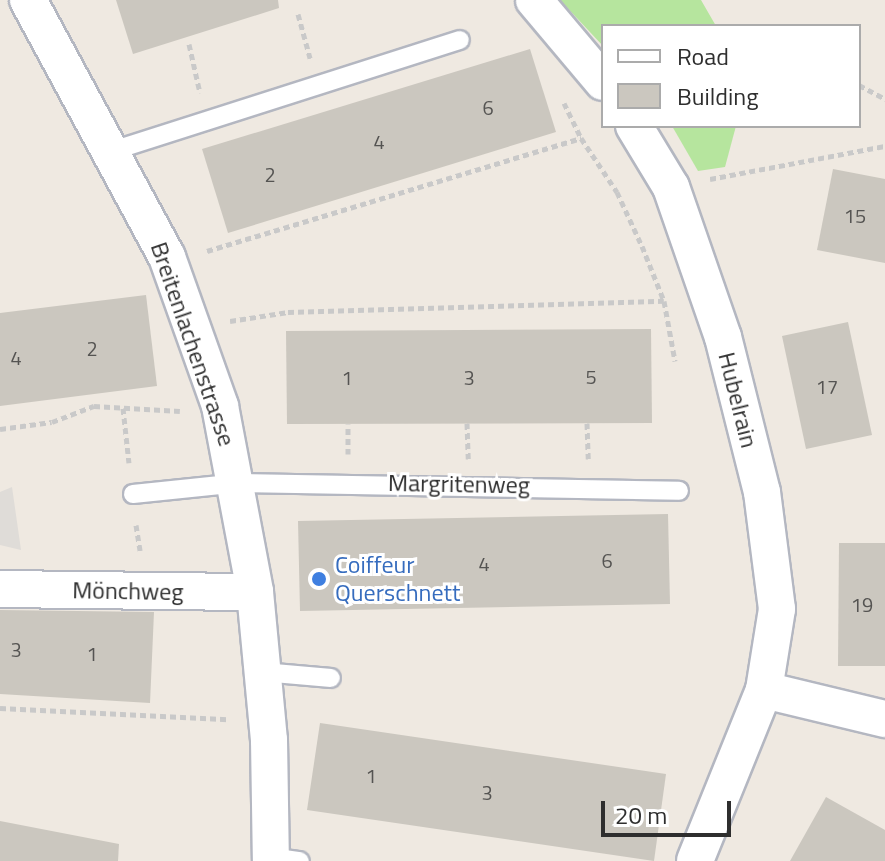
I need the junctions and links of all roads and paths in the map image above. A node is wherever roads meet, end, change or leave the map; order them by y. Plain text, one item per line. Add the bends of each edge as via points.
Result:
1 (28, 0) edge
2 (534, 0) edge
3 (298, 14) dead end
4 (460, 40) dead end
5 (189, 44) dead end
6 (601, 80) edge
7 (318, 86) junction
8 (861, 86) edge
9 (885, 99) edge
10 (207, 121) junction
11 (635, 128) edge
12 (885, 146) edge
13 (112, 151) junction
14 (726, 176) dead end
15 (195, 255) dead end
16 (664, 301) junction
17 (221, 322) dead end
18 (675, 361) dead end
19 (189, 412) dead end
20 (0, 429) edge
21 (239, 483) junction
22 (679, 491) dead end
23 (133, 494) dead end
24 (0, 589) edge
25 (255, 592) junction
26 (263, 672) junction
27 (331, 678) dead end
28 (764, 690) junction
29 (0, 708) edge
30 (885, 719) edge
31 (233, 720) dead end
32 (280, 860) edge
33 (695, 861) edge

1 - 13 street, Breitenlachenstrasse
2 - 6 street
3 - 7 path
4 - 7 lane
5 - 10 path
7 - 10 lane
8 - 9 path
10 - 13 lane
11 - 28 street, Hubelrain via 671,187 698,254 762,492 777,609
12 - 14 path
13 - 21 street, Breitenlachenstrasse via 167,257 220,406
15 - 16 path via 581,138 617,192
16 - 17 path via 288,312
16 - 18 path
19 - 20 path via 94,406 52,422
21 - 22 lane, Margritenweg
21 - 23 lane, Margritenweg
21 - 25 street, Breitenlachenstrasse
24 - 25 street, Mönchweg
25 - 26 street, Breitenlachenstrasse
26 - 27 lane
26 - 32 street, Breitenlachenstrasse
28 - 30 street
28 - 33 street, Hubelrain
29 - 31 path

